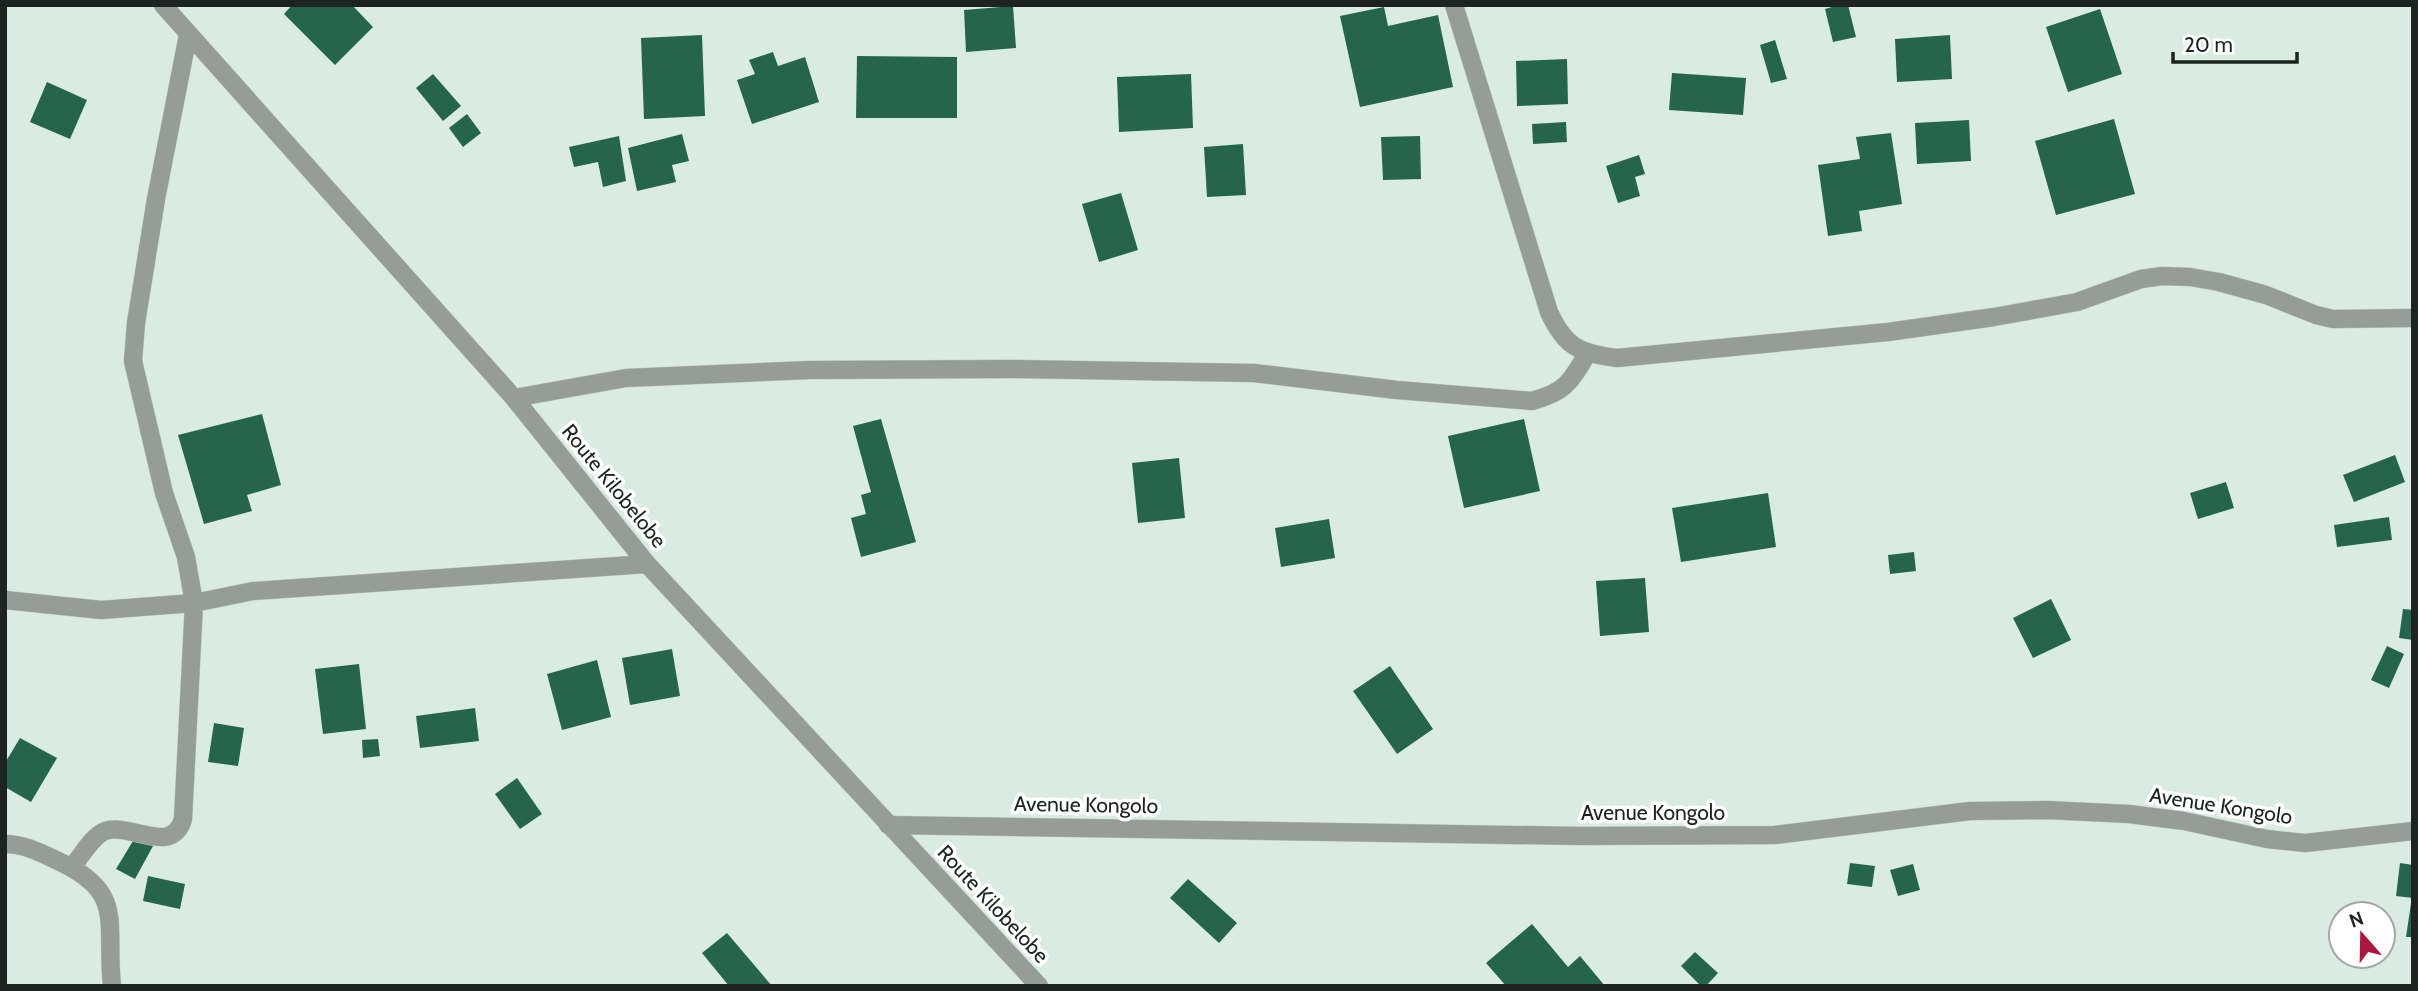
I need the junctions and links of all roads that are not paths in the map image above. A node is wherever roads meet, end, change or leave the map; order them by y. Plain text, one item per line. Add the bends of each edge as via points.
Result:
1 (163, 5) edge
2 (1454, 5) edge
3 (188, 35) junction
4 (2413, 318) edge
5 (1587, 354) junction
6 (514, 398) junction
7 (647, 564) junction
8 (5, 600) edge
9 (194, 603) junction
10 (888, 825) junction
11 (2413, 831) edge
12 (5, 844) edge
13 (72, 867) junction
14 (112, 986) edge
15 (1039, 986) edge

1 - 3 street, Route Kilobelobe
2 - 5 street via 1549,312 1558,332
3 - 6 street, Route Kilobelobe
3 - 9 street via 156,199 133,361
4 - 5 street via 2333,318 2218,282 2162,276 2077,302 1888,332 1616,358
5 - 6 street via 1572,379 1554,395 1532,401 1254,373 1011,369 810,370 626,378
6 - 7 street, Route Kilobelobe
7 - 9 street via 253,591
7 - 10 street, Route Kilobelobe
8 - 9 street via 101,610
9 - 13 street via 180,828 163,837 106,831
10 - 11 street, Avenue Kongolo via 1775,835 1970,811 2047,810 2184,821 2305,843
10 - 15 street, Route Kilobelobe
12 - 13 street via 19,844
13 - 14 street via 96,883 106,899

